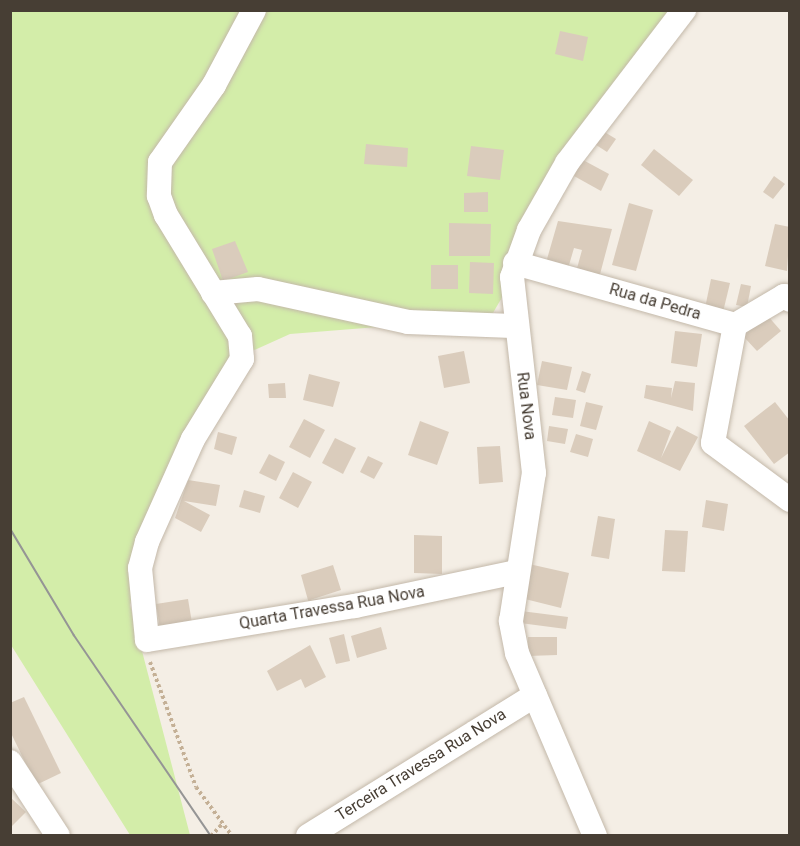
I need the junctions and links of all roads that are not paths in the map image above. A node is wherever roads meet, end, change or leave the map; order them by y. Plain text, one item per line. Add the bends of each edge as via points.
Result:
1 (254, 10) edge
2 (684, 10) edge
3 (514, 263) junction
4 (213, 292) junction
5 (789, 300) edge
6 (735, 325) junction
7 (513, 326) junction
8 (789, 500) edge
9 (516, 572) junction
10 (535, 695) junction
11 (10, 762) edge
12 (58, 836) edge
13 (308, 836) edge
14 (595, 836) edge

1 - 4 street via 214,85 160,162 159,196 166,215
2 - 3 street, Rua Nova via 567,163
3 - 6 street, Rua da Pedra
3 - 7 street, Rua Nova
4 - 7 street via 258,289 408,322
4 - 9 street, Quarta Travessa Rua Nova via 240,336 242,358 193,439 147,542 140,568 147,640 355,606
5 - 6 street via 784,296
6 - 8 street via 713,443
7 - 9 street, Rua Nova via 534,473 525,547
9 - 10 street, Rua Nova via 511,621 517,653
10 - 13 street, Terceira Travessa Rua Nova
10 - 14 street, Rua Nova
11 - 12 street

